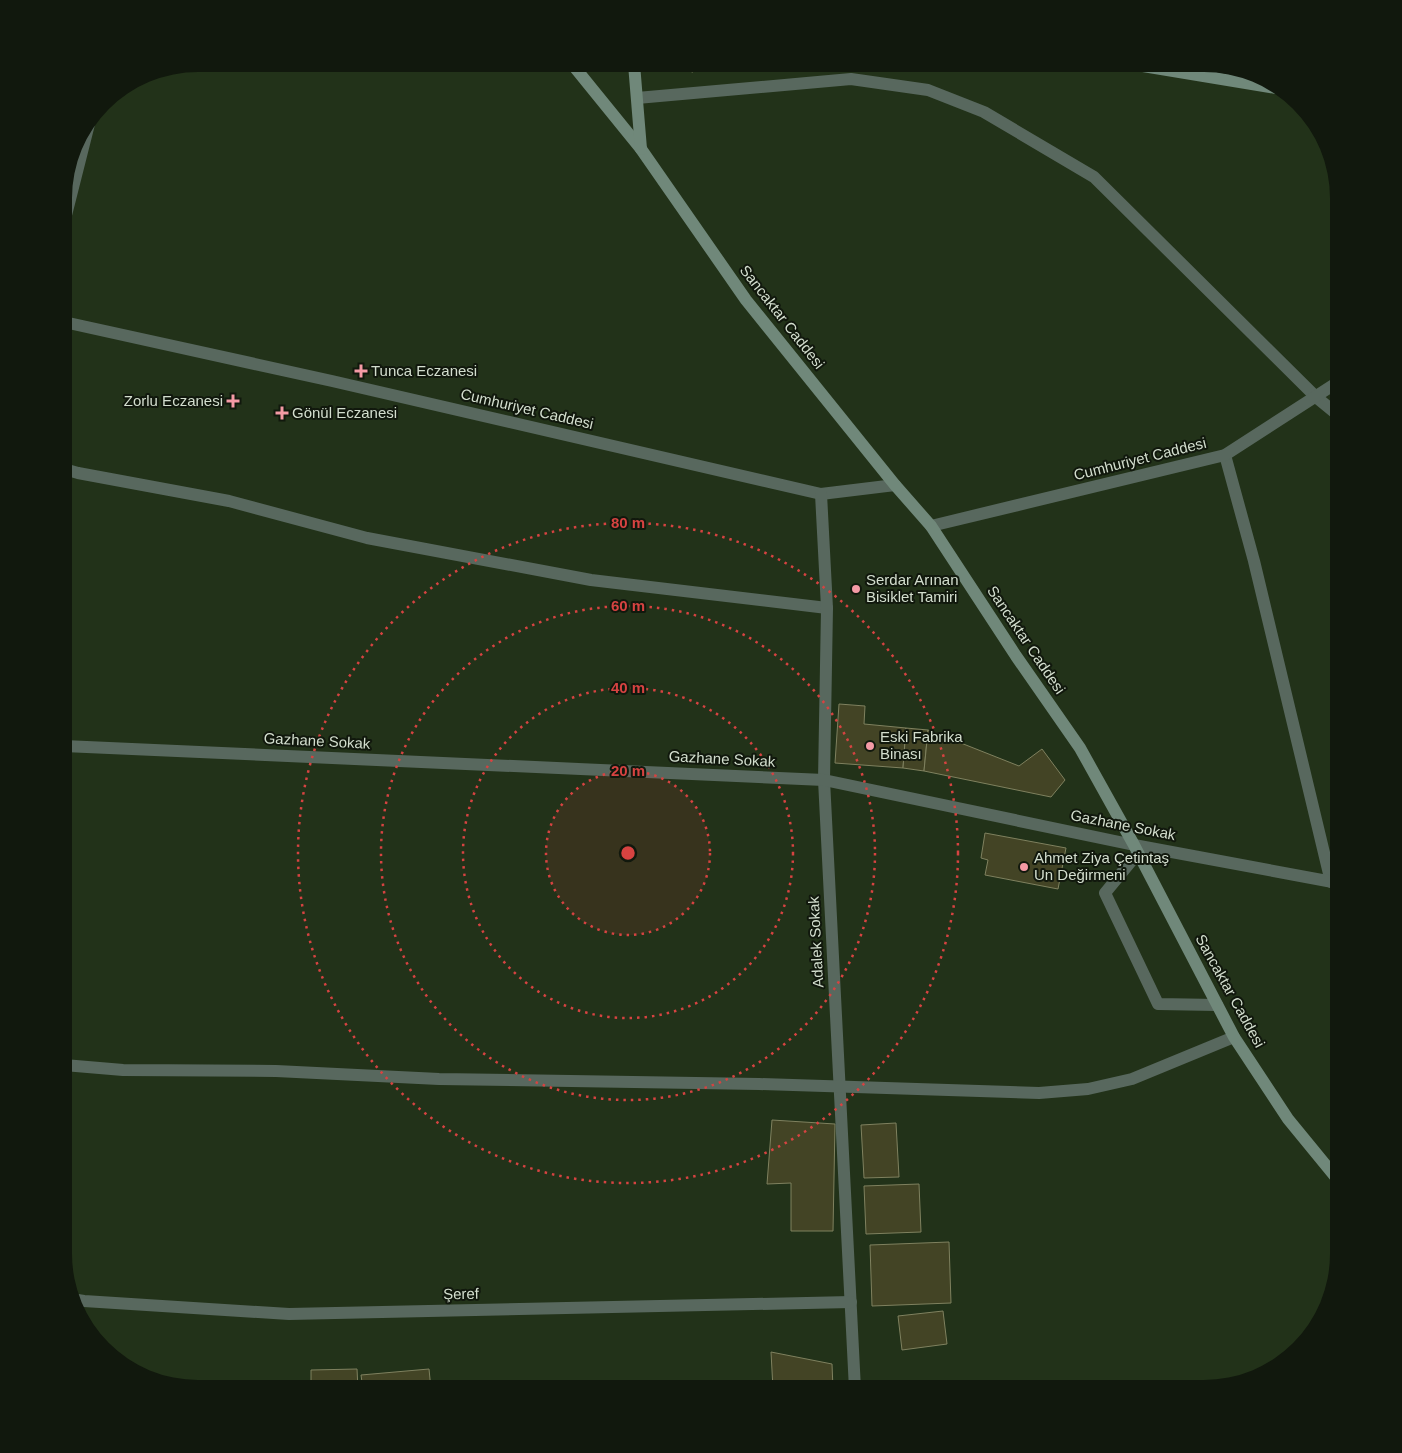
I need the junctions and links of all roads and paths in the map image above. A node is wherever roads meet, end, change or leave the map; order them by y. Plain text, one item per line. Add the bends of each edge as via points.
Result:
1 (579, 73) edge
2 (635, 73) edge
3 (1185, 73) edge
4 (1260, 85) edge
5 (637, 98) junction
6 (83, 148) edge
7 (640, 149) junction
8 (74, 185) edge
9 (73, 324) edge
10 (1330, 387) edge
11 (1316, 397) junction
12 (1330, 408) edge
13 (1225, 455) junction
14 (73, 471) edge
15 (895, 485) junction
16 (821, 494) junction
17 (931, 526) junction
18 (827, 608) junction
19 (72, 746) edge
20 (824, 780) junction
21 (1136, 849) junction
22 (1330, 862) edge
23 (1330, 881) edge
24 (1217, 1005) junction
25 (1234, 1037) junction
26 (72, 1066) edge
27 (840, 1087) junction
28 (1330, 1170) edge
29 (81, 1301) edge
30 (851, 1302) junction
31 (855, 1380) edge

1 - 7 main road, Sancaktar Caddesi
2 - 5 main road
3 - 4 main road
5 - 7 main road
5 - 11 street via 851,79 928,90 984,112 1094,177
6 - 8 street
7 - 15 main road, Sancaktar Caddesi via 746,300
9 - 16 street, Cumhuriyet Caddesi
10 - 11 street, Cumhuriyet Caddesi
11 - 12 street
11 - 13 street, Cumhuriyet Caddesi
13 - 17 street, Cumhuriyet Caddesi
13 - 22 street
14 - 18 street via 229,501 367,538 581,578
15 - 16 street, Cumhuriyet Caddesi
15 - 17 main road, Sancaktar Caddesi
16 - 18 street, Adalek Sokak
17 - 21 main road, Sancaktar Caddesi via 1080,748
18 - 20 street, Adalek Sokak
19 - 20 street, Gazhane Sokak
20 - 21 street, Gazhane Sokak
20 - 27 street, Adalek Sokak
21 - 23 street, Gazhane Sokak
21 - 24 main road, Sancaktar Caddesi
21 - 24 street via 1105,893 1158,1004
24 - 25 main road, Sancaktar Caddesi
25 - 27 street via 1132,1079 1088,1089 1039,1093
25 - 28 main road, Sancaktar Caddesi via 1288,1119
26 - 27 street via 439,1079
27 - 30 street, Adalek Sokak
29 - 30 street, Şeref via 289,1314
30 - 31 street, Adalek Sokak

